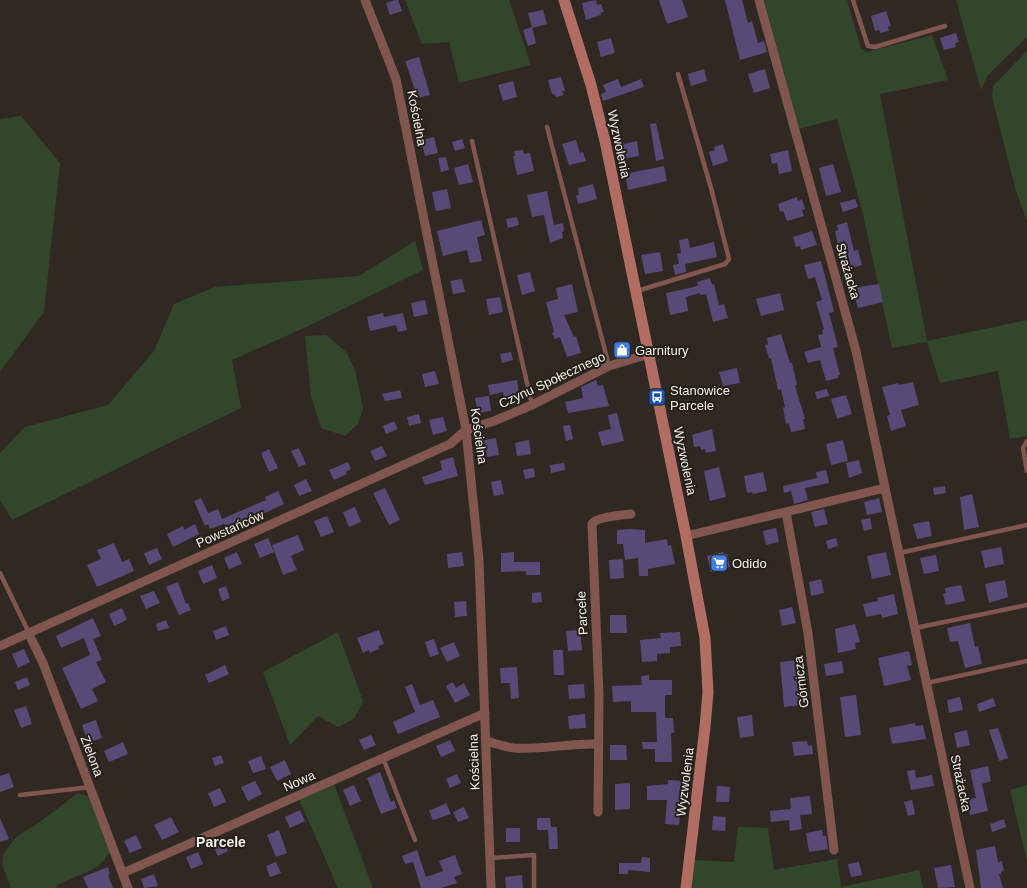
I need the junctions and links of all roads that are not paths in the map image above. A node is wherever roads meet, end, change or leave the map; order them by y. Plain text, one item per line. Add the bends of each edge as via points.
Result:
1 (365, 0) edge
2 (564, 0) edge
3 (759, 0) edge
4 (853, 0) edge
5 (945, 26) dead end
6 (678, 74) dead end
7 (547, 127) dead end
8 (472, 141) dead end
9 (635, 291) junction
10 (649, 354) junction
11 (609, 366) junction
12 (532, 405) junction
13 (466, 430) junction
14 (1027, 441) edge
15 (1027, 471) edge
16 (885, 488) junction
17 (786, 512) junction
18 (631, 514) dead end
19 (1027, 525) edge
20 (686, 536) junction
21 (899, 553) junction
22 (0, 573) edge
23 (1027, 605) edge
24 (915, 628) junction
25 (29, 634) junction
26 (0, 646) edge
27 (1027, 661) edge
28 (926, 683) junction
29 (485, 713) junction
30 (487, 741) junction
31 (598, 744) junction
32 (383, 758) junction
33 (91, 787) junction
34 (20, 795) dead end
35 (598, 812) dead end
36 (415, 840) dead end
37 (834, 850) dead end
38 (490, 858) junction
39 (122, 873) junction
40 (128, 888) edge
41 (491, 888) edge
42 (534, 888) edge
43 (686, 888) edge
44 (970, 888) edge

1 - 13 street, Kościelna via 396,79
2 - 9 main road, Wyzwolenia via 592,85
3 - 16 street, Strażacka via 856,350
4 - 5 lane via 868,46 874,47
6 - 9 lane via 711,188 728,259 725,264
7 - 11 lane
8 - 12 lane
9 - 10 main road, Wyzwolenia
10 - 11 street, Czynu Społecznego
10 - 20 main road, Wyzwolenia
11 - 12 street, Czynu Społecznego
12 - 13 street, Czynu Społecznego
13 - 25 street, Powstańców via 450,444
13 - 29 street, Kościelna via 479,560
14 - 15 lane via 1022,448
16 - 17 street
16 - 21 street, Strażacka
17 - 20 street
17 - 37 street, Górnicza via 808,633
18 - 31 street, Parcele via 599,519 592,524 599,696
19 - 21 lane
20 - 43 main road, Wyzwolenia via 705,638 708,692
21 - 24 street, Strażacka
22 - 25 lane
23 - 24 lane
24 - 28 street, Strażacka
25 - 26 street, Powstańców
25 - 33 street, Zielona via 43,663
27 - 28 lane
28 - 44 street, Strażacka
29 - 30 street, Kościelna
29 - 32 street, Nowa
30 - 31 street via 513,748
30 - 38 street, Kościelna
31 - 35 street, Parcele
32 - 36 lane
32 - 39 street, Nowa
33 - 34 lane
33 - 39 street, Zielona
38 - 41 street, Kościelna
38 - 42 lane via 534,855
39 - 40 street, Zielona

